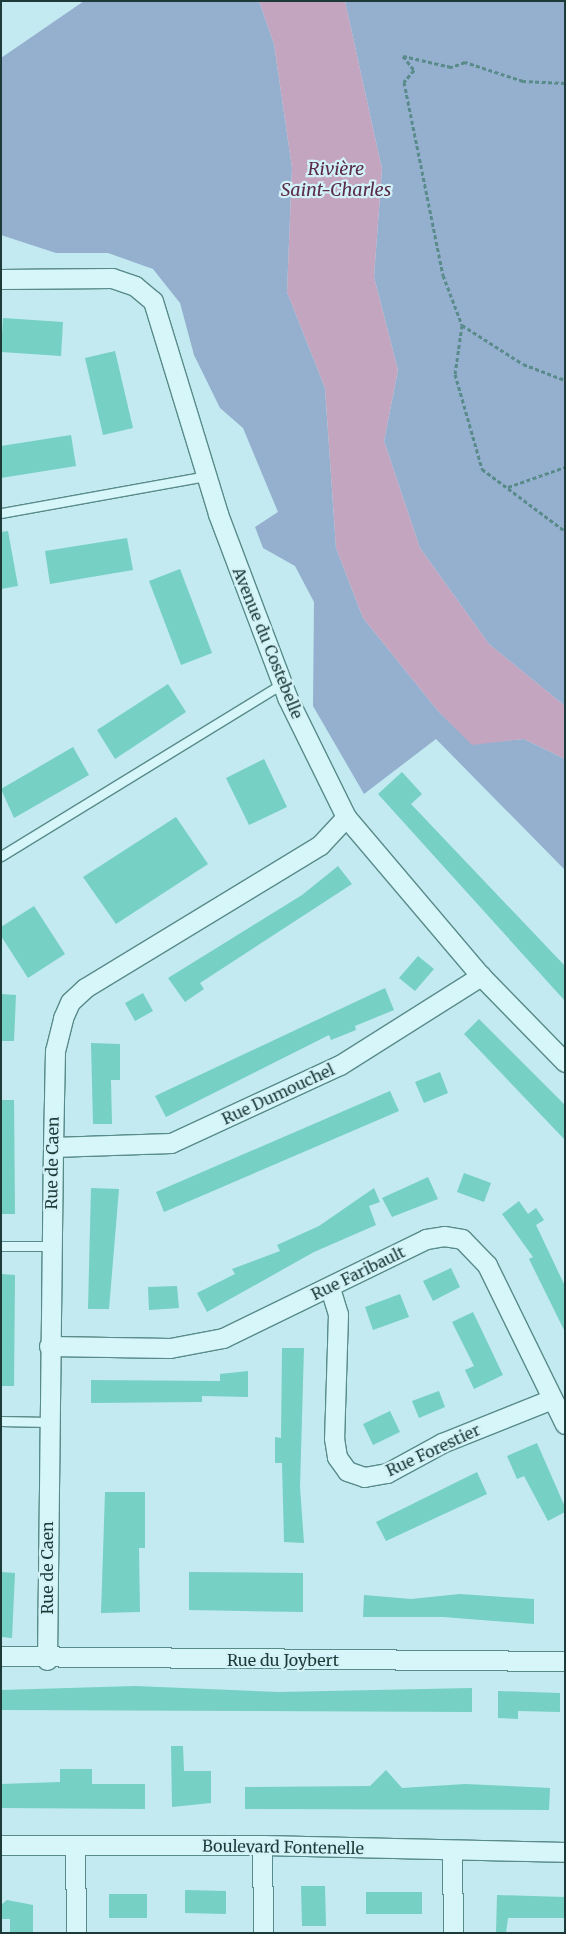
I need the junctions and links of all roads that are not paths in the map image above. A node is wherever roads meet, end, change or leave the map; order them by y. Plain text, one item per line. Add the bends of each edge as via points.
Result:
1 (1, 279) edge
2 (207, 476) junction
3 (1, 512) edge
4 (282, 684) junction
5 (346, 817) junction
6 (1, 856) edge
7 (481, 976) junction
8 (565, 1062) edge
9 (53, 1147) junction
10 (1, 1246) edge
11 (51, 1246) junction
12 (330, 1288) junction
13 (49, 1346) junction
14 (552, 1399) junction
15 (1, 1421) edge
16 (48, 1422) junction
17 (565, 1424) edge
18 (1, 1656) edge
19 (47, 1660) junction
20 (565, 1661) edge
21 (262, 1844) junction
22 (1, 1845) edge
23 (75, 1847) junction
24 (452, 1851) junction
25 (565, 1852) edge
26 (76, 1933) edge
27 (263, 1933) edge
28 (452, 1933) edge

1 - 2 street, Avenue du Costebelle via 112,278 135,286 153,302
2 - 3 lane
2 - 4 street, Avenue du Costebelle
4 - 5 street, Avenue du Costebelle
4 - 6 lane
5 - 7 street, Avenue du Costebelle
5 - 9 street, Rue de Caen via 320,845 70,1002 55,1051
7 - 8 street, Avenue du Costebelle
7 - 9 street, Rue Dumouchel via 340,1065 171,1143
9 - 11 street, Rue de Caen
10 - 11 lane
11 - 13 street, Rue de Caen
12 - 13 street, Rue Faribault via 223,1338 170,1348
12 - 14 street, Rue Faribault via 426,1239 444,1236 462,1239 487,1265
12 - 14 street, Rue Forestier via 338,1314 334,1438 337,1457 347,1471 364,1477 387,1473 442,1443
13 - 16 street, Rue de Caen
14 - 17 street, Rue Faribault
15 - 16 lane
16 - 19 street, Rue de Caen
18 - 19 street, Rue du Joybert
19 - 20 street, Rue du Joybert
21 - 23 street, Boulevard Fontenelle
21 - 24 street, Boulevard Fontenelle
21 - 27 street
22 - 23 street, Boulevard Fontenelle
23 - 26 street
24 - 25 street, Boulevard Fontenelle
24 - 28 street

